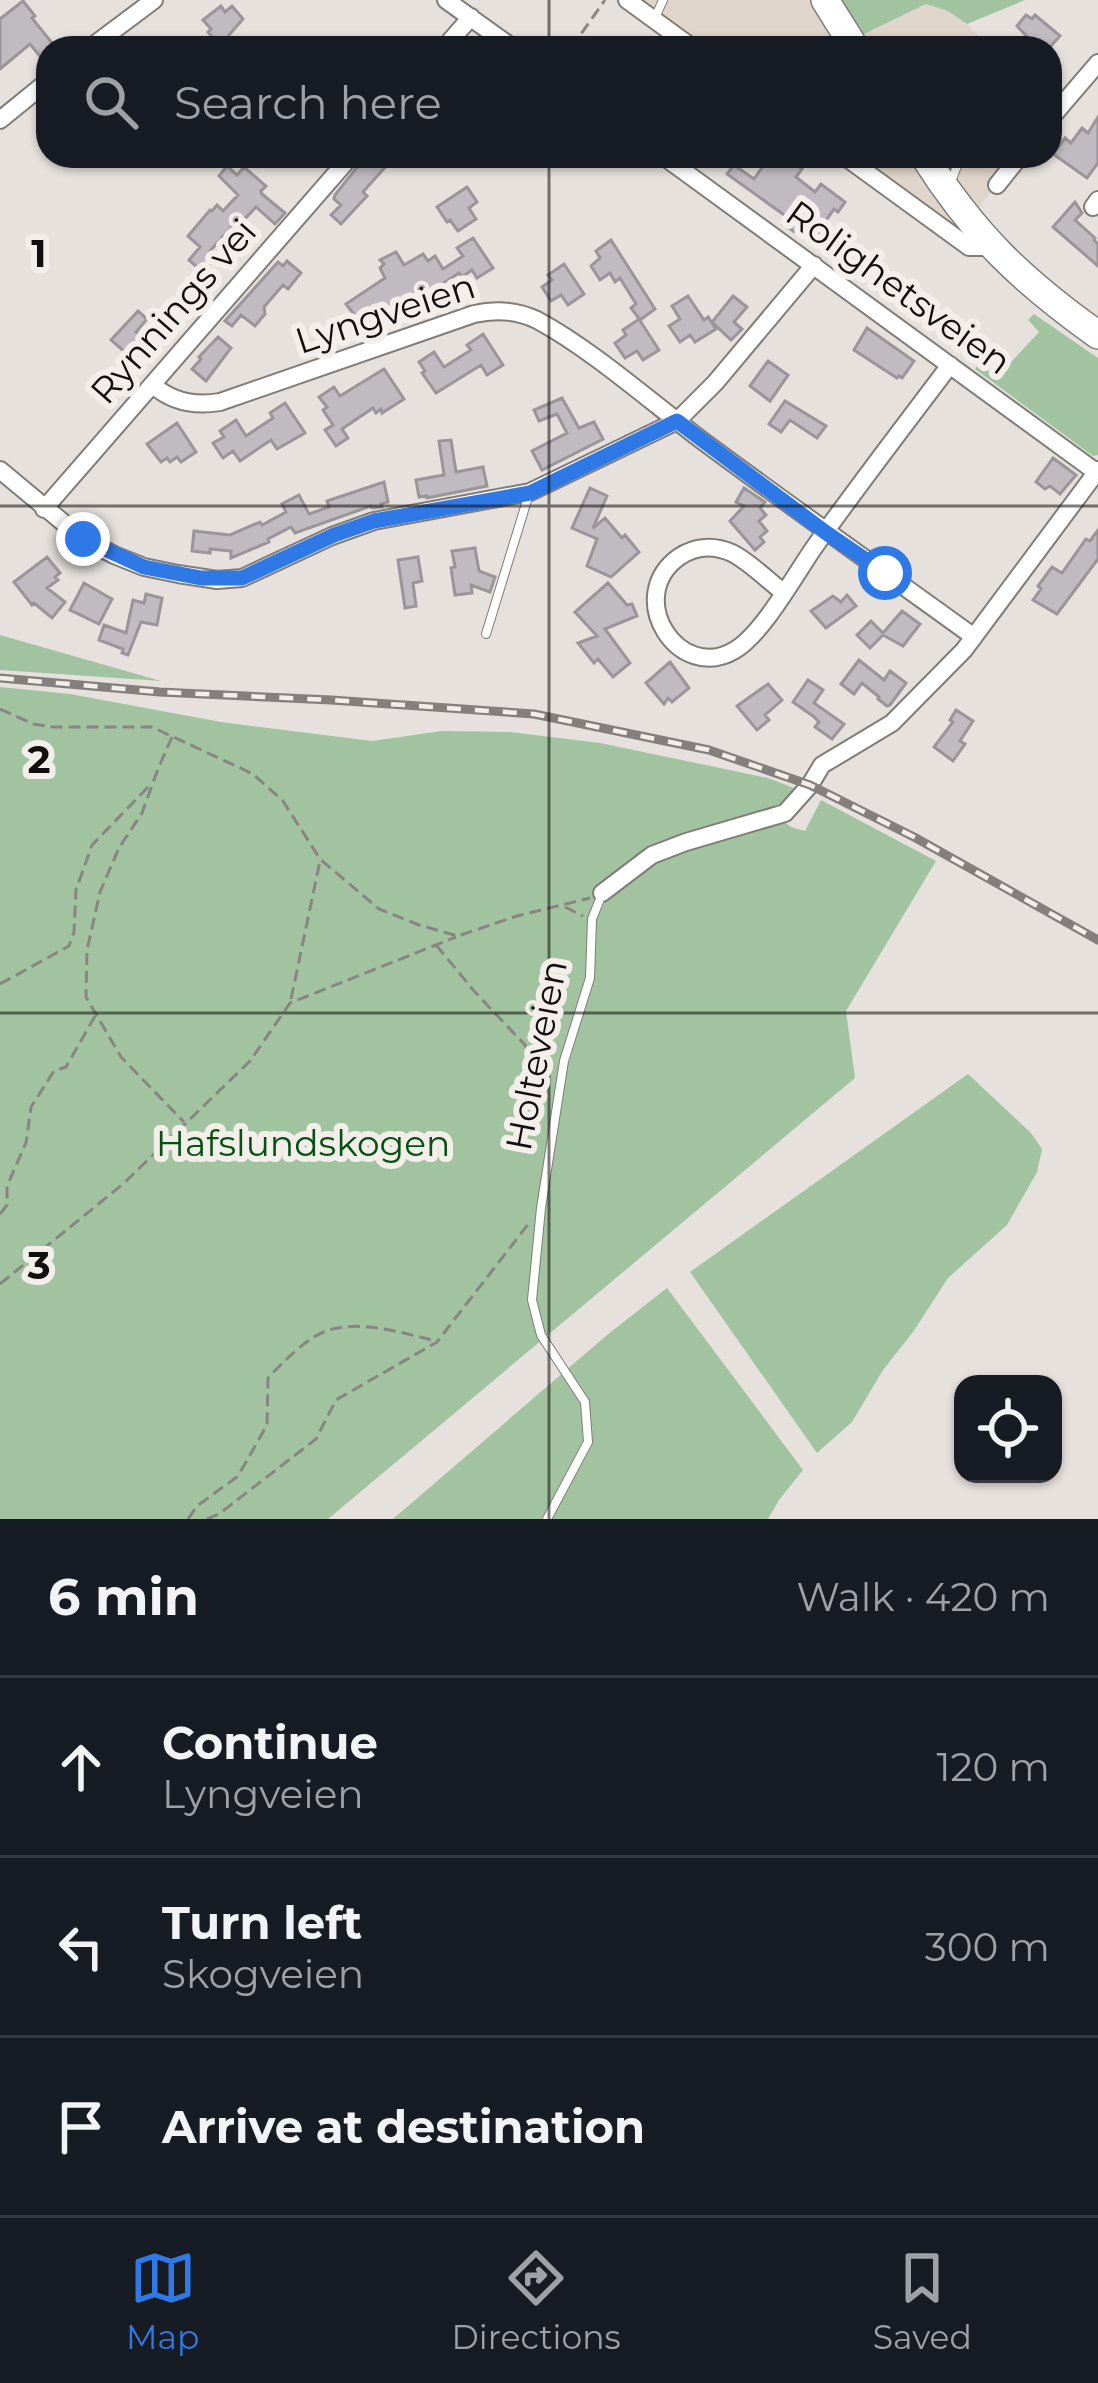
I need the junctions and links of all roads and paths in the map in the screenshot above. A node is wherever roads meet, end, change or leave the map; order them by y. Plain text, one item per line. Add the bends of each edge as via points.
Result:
1 (154, 0) edge
2 (446, 0) edge
3 (605, 0) edge
4 (627, 0) edge
5 (664, 0) edge
6 (825, 0) edge
7 (471, 17) junction
8 (655, 20) junction
9 (106, 36) edge
10 (454, 36) edge
11 (497, 36) edge
12 (580, 36) edge
13 (677, 36) edge
14 (848, 36) edge
15 (1098, 63) edge
16 (36, 92) edge
17 (1062, 104) edge
18 (0, 120) edge
19 (340, 168) edge
20 (680, 168) edge
21 (862, 168) edge
22 (932, 168) edge
23 (956, 168) edge
24 (1010, 168) edge
25 (997, 184) dead end
26 (946, 190) junction
27 (981, 247) junction
28 (814, 265) junction
29 (1098, 334) edge
30 (950, 365) junction
31 (153, 386) junction
32 (677, 421) junction
33 (0, 470) edge
34 (1097, 471) edge
35 (530, 493) junction
36 (44, 509) junction
37 (825, 532) junction
38 (783, 592) junction
39 (486, 634) dead end
40 (974, 637) junction
41 (0, 709) edge
42 (172, 737) junction
43 (153, 782) junction
44 (320, 860) junction
45 (602, 892) junction
46 (563, 906) junction
47 (591, 927) junction
48 (458, 936) junction
49 (435, 944) junction
50 (0, 984) edge
51 (290, 1003) junction
52 (96, 1015) junction
53 (555, 1116) junction
54 (185, 1124) junction
55 (541, 1208) junction
56 (0, 1214) edge
57 (0, 1284) edge
58 (437, 1342) junction
59 (188, 1519) edge
60 (207, 1519) edge
61 (547, 1519) edge

1 - 9 street
2 - 7 street
3 - 12 path
4 - 8 street
5 - 8 lane
6 - 14 highway
7 - 10 street
7 - 11 street
8 - 13 street
15 - 17 street
16 - 18 street
19 - 31 street, Rynnings vei
20 - 28 street, Rolighetsveien
21 - 27 street
22 - 26 highway
23 - 26 lane
24 - 25 street
26 - 27 highway
27 - 29 highway
28 - 30 street, Rolighetsveien
28 - 32 street
30 - 34 street, Rolighetsveien
30 - 37 street
31 - 32 street, Lyngveien via 175,400 220,402 505,310 539,322
31 - 36 street, Rynnings vei
32 - 35 street
32 - 37 street, Lyngveien
33 - 36 street
34 - 40 street
35 - 36 street via 374,521 226,580 122,559
35 - 39 lane
37 - 38 street
37 - 40 street, Lyngveien
38 - 38 street via 741,646 714,658 678,645 655,605 664,572 704,548 734,554
40 - 45 street via 892,723 822,765 784,813 652,855
41 - 42 path via 33,724 152,727
42 - 43 path
42 - 44 path via 253,774 283,801
43 - 50 path via 92,845 69,946
43 - 52 path via 100,892 87,950 86,997
44 - 48 path via 379,909
44 - 51 path
45 - 46 path
45 - 47 lane, Holteveien
46 - 47 path
46 - 48 path
47 - 53 lane, Holteveien via 590,978
48 - 49 path
49 - 51 path
49 - 53 path via 525,1045
51 - 54 path via 250,1060
52 - 54 path via 121,1057
52 - 56 path via 31,1107
53 - 55 lane, Holteveien
54 - 57 path
55 - 58 path
55 - 61 lane, Holteveien via 532,1300 541,1335 585,1402 588,1442
58 - 59 path via 380,1327 328,1330 290,1355 268,1378 267,1425 238,1476
58 - 60 path via 336,1400 316,1439

